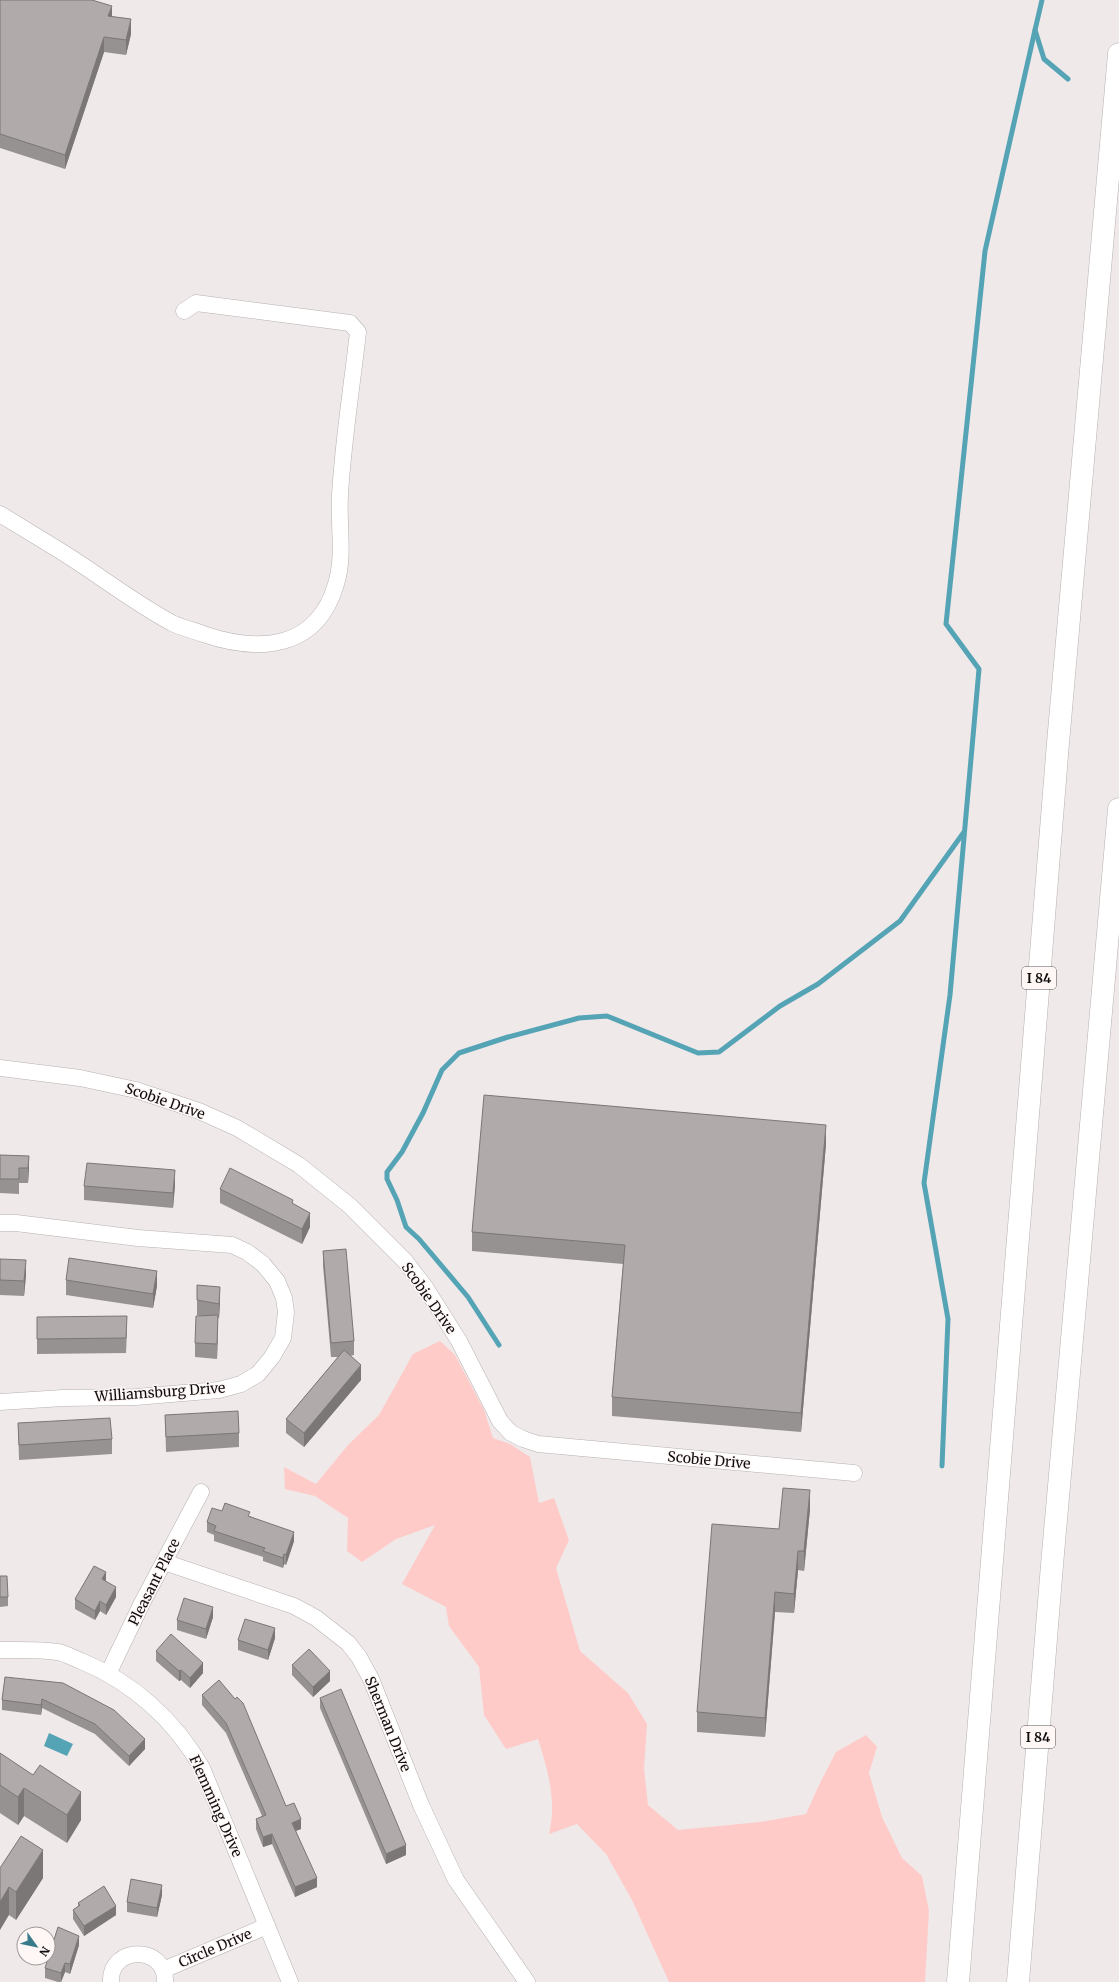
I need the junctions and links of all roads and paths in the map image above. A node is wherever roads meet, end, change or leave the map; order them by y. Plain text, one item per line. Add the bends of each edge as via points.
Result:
1 (1119, 54) edge
2 (184, 311) dead end
3 (0, 514) edge
4 (1119, 809) edge
5 (0, 1068) edge
6 (0, 1223) edge
7 (0, 1402) edge
8 (854, 1473) dead end
9 (201, 1492) dead end
10 (164, 1562) junction
11 (0, 1650) edge
12 (108, 1674) junction
13 (267, 1926) junction
14 (164, 1976) edge
15 (111, 1982) edge
16 (290, 1982) edge
17 (527, 1982) edge
18 (958, 1982) edge
19 (1018, 1982) edge

1 - 18 highway, I 84 via 1058,743
2 - 3 street via 196,303 350,323 358,332 340,495 340,555 337,582 332,598 309,629 278,643 256,645 222,640 174,624 139,605 62,552
4 - 19 highway, I 84
5 - 8 street, Scobie Drive via 80,1078 136,1090 199,1111 236,1128 299,1165 350,1206 405,1261 425,1287 459,1341 500,1421 512,1433 523,1439 538,1444
6 - 7 street, Williamsburg Drive via 232,1245 247,1252 263,1264 272,1275 284,1298 286,1312 283,1338 272,1357 258,1374 241,1384 219,1390 136,1397
9 - 10 street, Pleasant Place
10 - 12 street, Pleasant Place
10 - 17 street, Sherman Drive via 294,1606 316,1618 348,1643 371,1679 421,1805 456,1880
11 - 12 street, Flemming Drive via 58,1652
12 - 13 street, Flemming Drive via 129,1687 172,1724 189,1746 202,1768
13 - 14 street, Circle Drive
13 - 16 street, Flemming Drive
14 - 15 street, Circle Drive via 159,1963 152,1957 134,1954 125,1956 118,1962 113,1969

